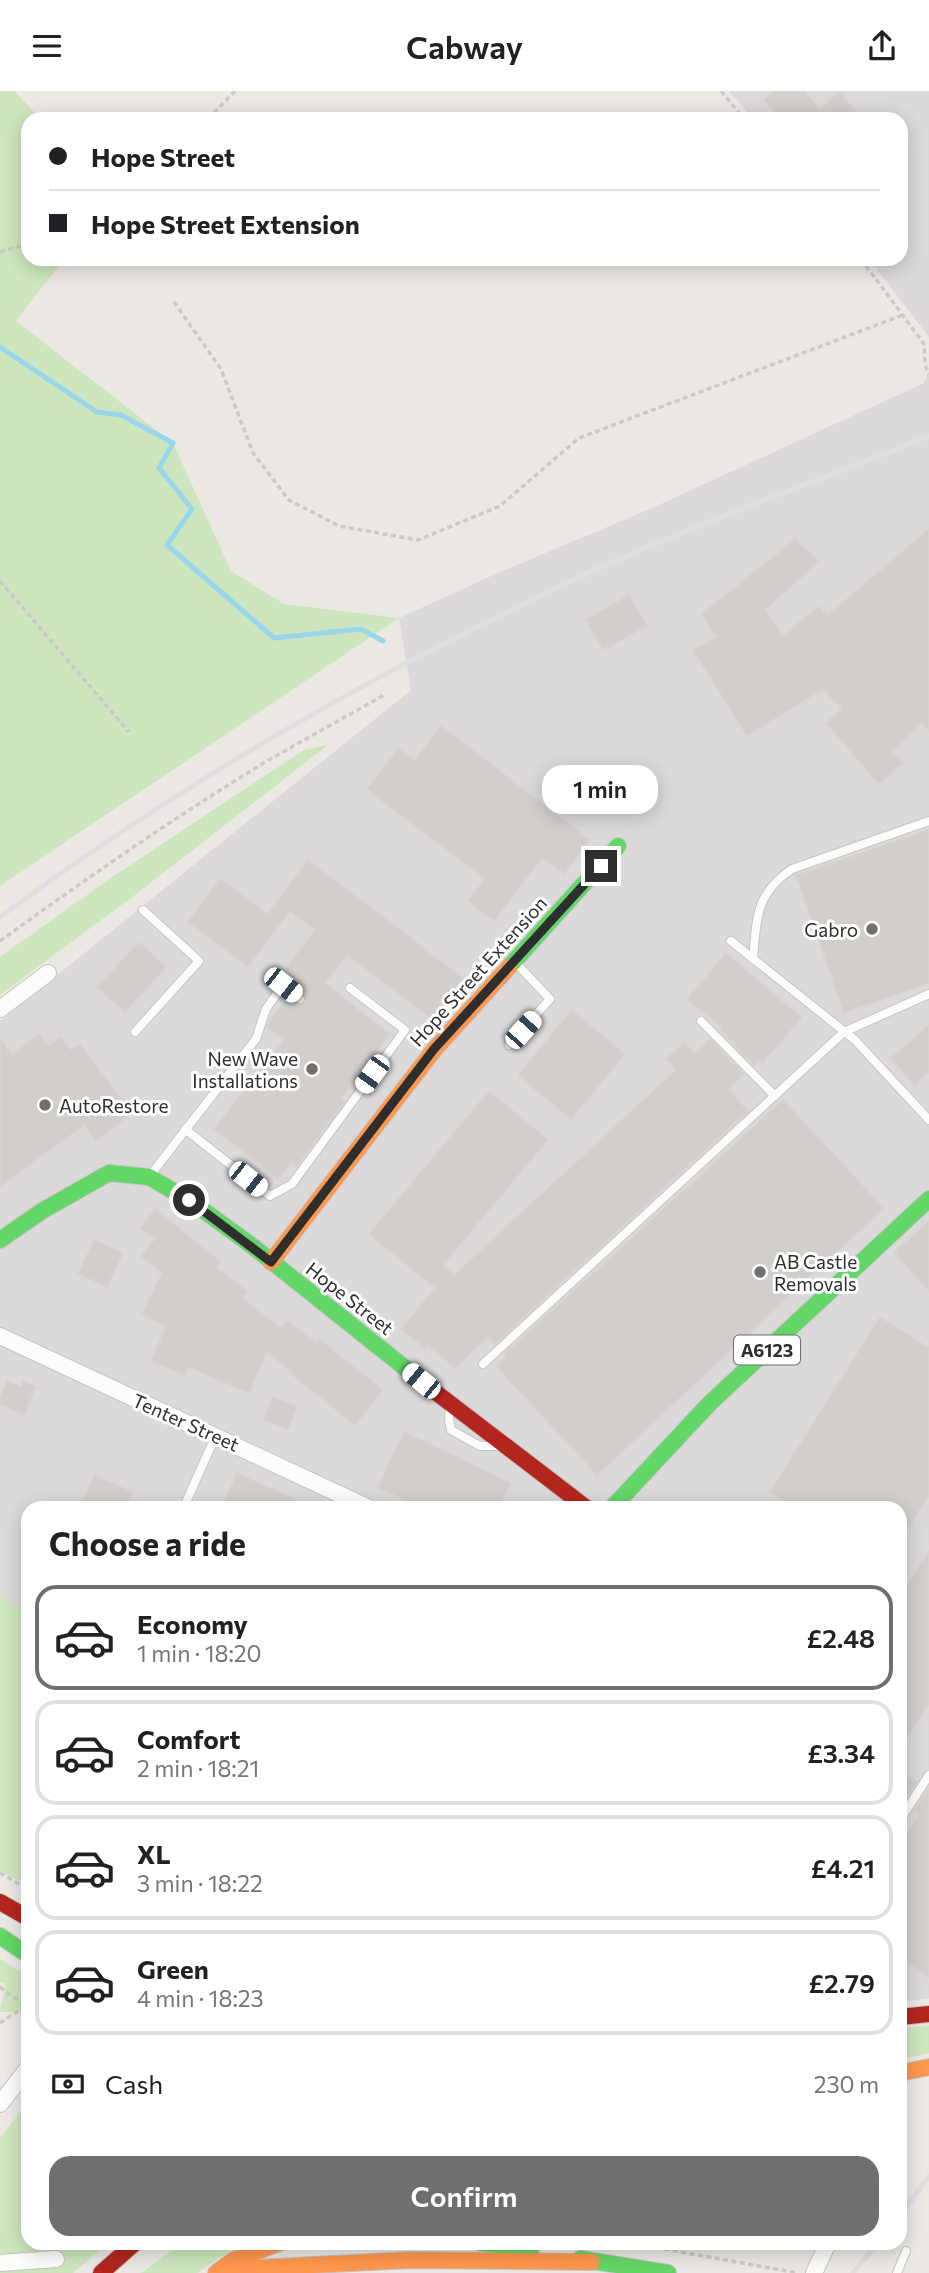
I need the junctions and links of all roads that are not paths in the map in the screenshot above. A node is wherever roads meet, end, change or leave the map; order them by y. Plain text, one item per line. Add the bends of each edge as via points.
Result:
1 (929, 821) edge
2 (618, 846) dead end
3 (144, 910) dead end
4 (731, 941) dead end
5 (753, 959) junction
6 (515, 963) junction
7 (48, 973) dead end
8 (350, 988) dead end
9 (929, 994) edge
10 (300, 999) dead end
11 (0, 1009) edge
12 (701, 1021) dead end
13 (135, 1032) dead end
14 (844, 1032) junction
15 (509, 1045) dead end
16 (775, 1095) junction
17 (929, 1120) edge
18 (185, 1129) junction
19 (149, 1177) junction
20 (929, 1199) edge
21 (0, 1240) edge
22 (271, 1262) junction
23 (0, 1336) edge
24 (483, 1364) dead end
25 (216, 1435) junction
26 (187, 1501) edge
27 (354, 1501) edge
28 (578, 1501) edge
29 (618, 1501) edge
30 (929, 1775) edge
31 (907, 1809) edge
32 (0, 1902) edge
33 (21, 1914) edge
34 (0, 1936) edge
35 (21, 1950) edge
36 (929, 2014) edge
37 (907, 2016) edge
38 (929, 2067) edge
39 (907, 2072) edge
40 (21, 2077) edge
41 (0, 2104) edge
42 (127, 2250) edge
43 (260, 2250) edge
44 (537, 2250) edge
45 (825, 2250) edge
46 (906, 2251) dead end
47 (56, 2259) dead end
48 (592, 2262) junction
49 (0, 2263) edge
50 (222, 2269) edge
51 (101, 2273) edge
52 (660, 2273) edge
53 (668, 2273) edge
54 (814, 2273) edge
55 (897, 2273) edge

1 - 5 lane via 792,869 775,881 762,900
2 - 6 street, Hope Street Extension
3 - 13 lane via 199,961
4 - 5 lane
5 - 14 lane
6 - 15 lane via 550,999
6 - 22 street, Hope Street Extension via 434,1049
7 - 11 street
8 - 18 lane via 405,1030 292,1184 270,1196
9 - 14 lane
10 - 18 lane via 283,985 267,1009 256,1039
12 - 16 lane
14 - 16 lane
14 - 17 lane
16 - 24 lane
18 - 19 lane
19 - 21 street, Hope Street via 109,1174
19 - 22 street, Hope Street via 189,1200
20 - 29 street, A6123 via 710,1403
22 - 28 street, Hope Street
23 - 25 street, Tenter Street
25 - 26 lane
25 - 27 street, Tenter Street
30 - 31 lane
32 - 33 street
34 - 35 street
36 - 37 street
38 - 39 street
40 - 41 street
42 - 51 street
43 - 50 street
44 - 48 street
45 - 54 street
46 - 55 lane
47 - 49 street
48 - 50 street via 411,2260
48 - 52 street
52 - 53 street

